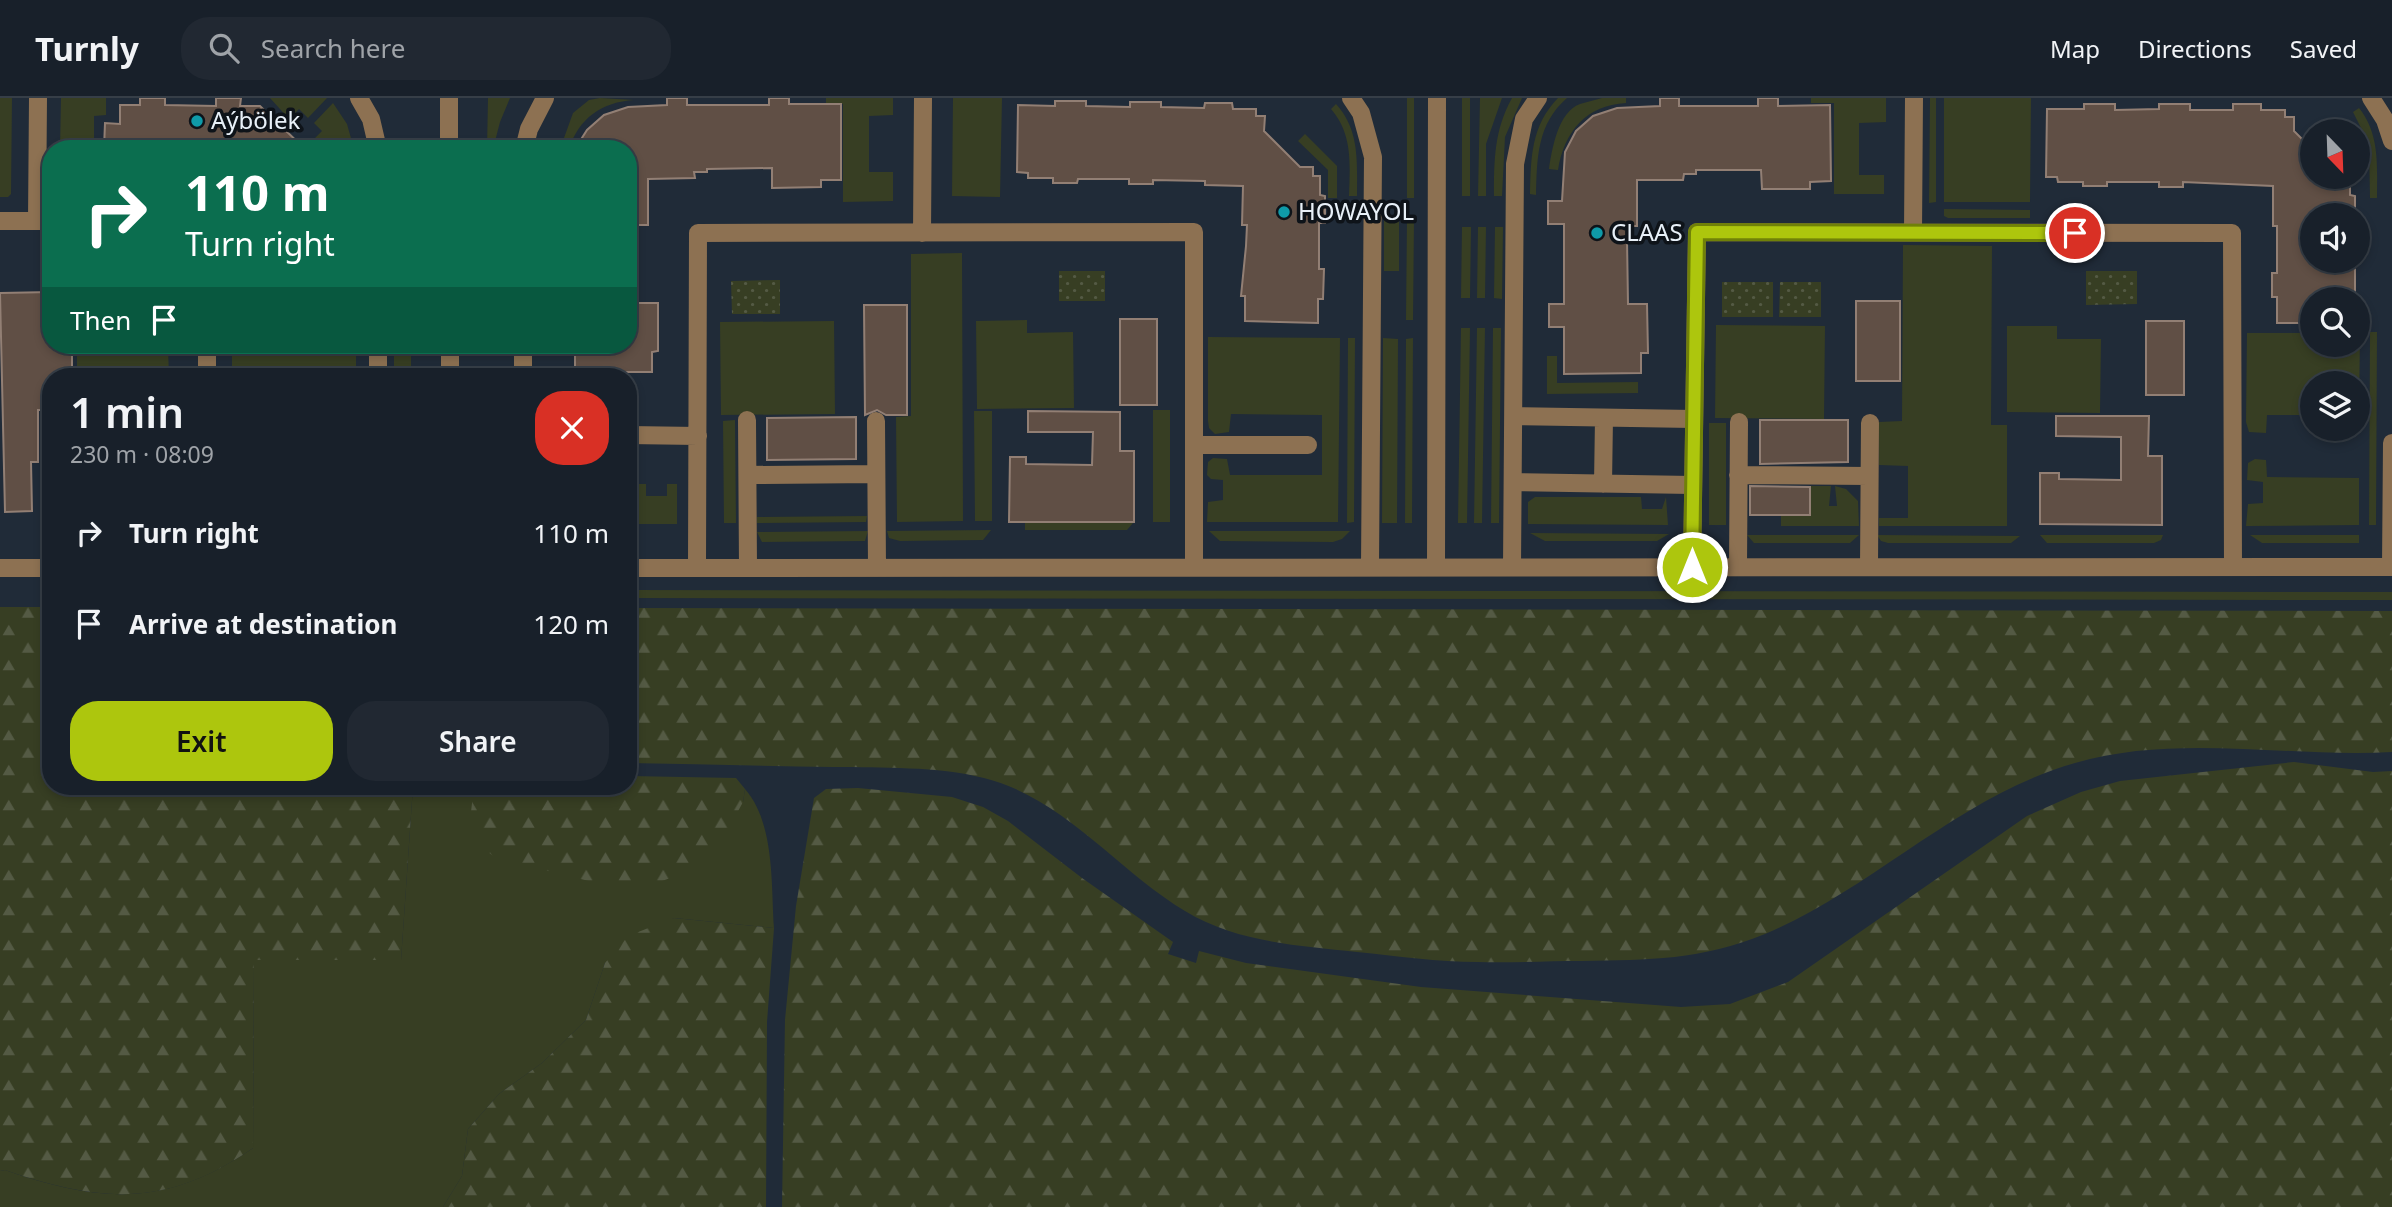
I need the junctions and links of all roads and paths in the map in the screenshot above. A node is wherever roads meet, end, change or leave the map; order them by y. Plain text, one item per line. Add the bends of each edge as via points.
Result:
1 (38, 98) edge
2 (359, 98) edge
3 (449, 98) edge
4 (545, 98) edge
5 (923, 98) edge
6 (1352, 98) edge
7 (1437, 98) edge
8 (1538, 98) edge
9 (1914, 98) edge
10 (2371, 98) edge
11 (376, 140) edge
12 (449, 140) edge
13 (526, 140) edge
14 (2392, 141) edge
15 (42, 180) edge
16 (0, 221) edge
17 (42, 221) edge
18 (1913, 232) junction
19 (922, 233) junction
20 (1514, 416) junction
21 (1604, 418) junction
22 (1693, 419) junction
23 (747, 420) dead end
24 (876, 421) dead end
25 (1739, 422) dead end
26 (1870, 423) dead end
27 (637, 435) edge
28 (698, 436) junction
29 (2392, 443) edge
30 (1308, 444) dead end
31 (1194, 445) junction
32 (876, 474) junction
33 (748, 475) junction
34 (1738, 475) junction
35 (1869, 476) junction
36 (1514, 482) junction
37 (1603, 484) junction
38 (1692, 485) junction
39 (2, 564) edge
40 (2233, 566) junction
41 (2392, 566) edge
42 (42, 567) edge
43 (748, 567) junction
44 (877, 567) junction
45 (1195, 567) junction
46 (1370, 567) junction
47 (1436, 567) junction
48 (1511, 567) junction
49 (1692, 567) junction
50 (1738, 567) junction
51 (1869, 567) junction
52 (637, 568) edge
53 (697, 568) junction

1 - 15 street
2 - 11 street
3 - 12 street
4 - 13 street
5 - 19 street
6 - 46 street via 1373,157
7 - 47 street
8 - 20 street via 1524,119 1515,164
9 - 18 street
10 - 14 street
16 - 17 street
18 - 22 street via 1697,232
18 - 40 street via 2232,233
19 - 28 street via 698,233
19 - 31 street via 1194,232
20 - 21 street
20 - 36 street
21 - 22 street
21 - 37 street
22 - 38 street
23 - 33 street
24 - 32 street
25 - 34 street
26 - 35 street
27 - 28 street
28 - 53 street
29 - 41 street
30 - 31 street
31 - 45 street
32 - 33 street
32 - 44 street
33 - 43 street
34 - 35 street
34 - 50 street
35 - 51 street
36 - 37 street
36 - 48 street
37 - 38 street
38 - 49 street
39 - 42 street
40 - 41 street
40 - 51 street
43 - 44 street
43 - 53 street
44 - 45 street
45 - 46 street
46 - 47 street
47 - 48 street
48 - 49 street
49 - 50 street
50 - 51 street
52 - 53 street

